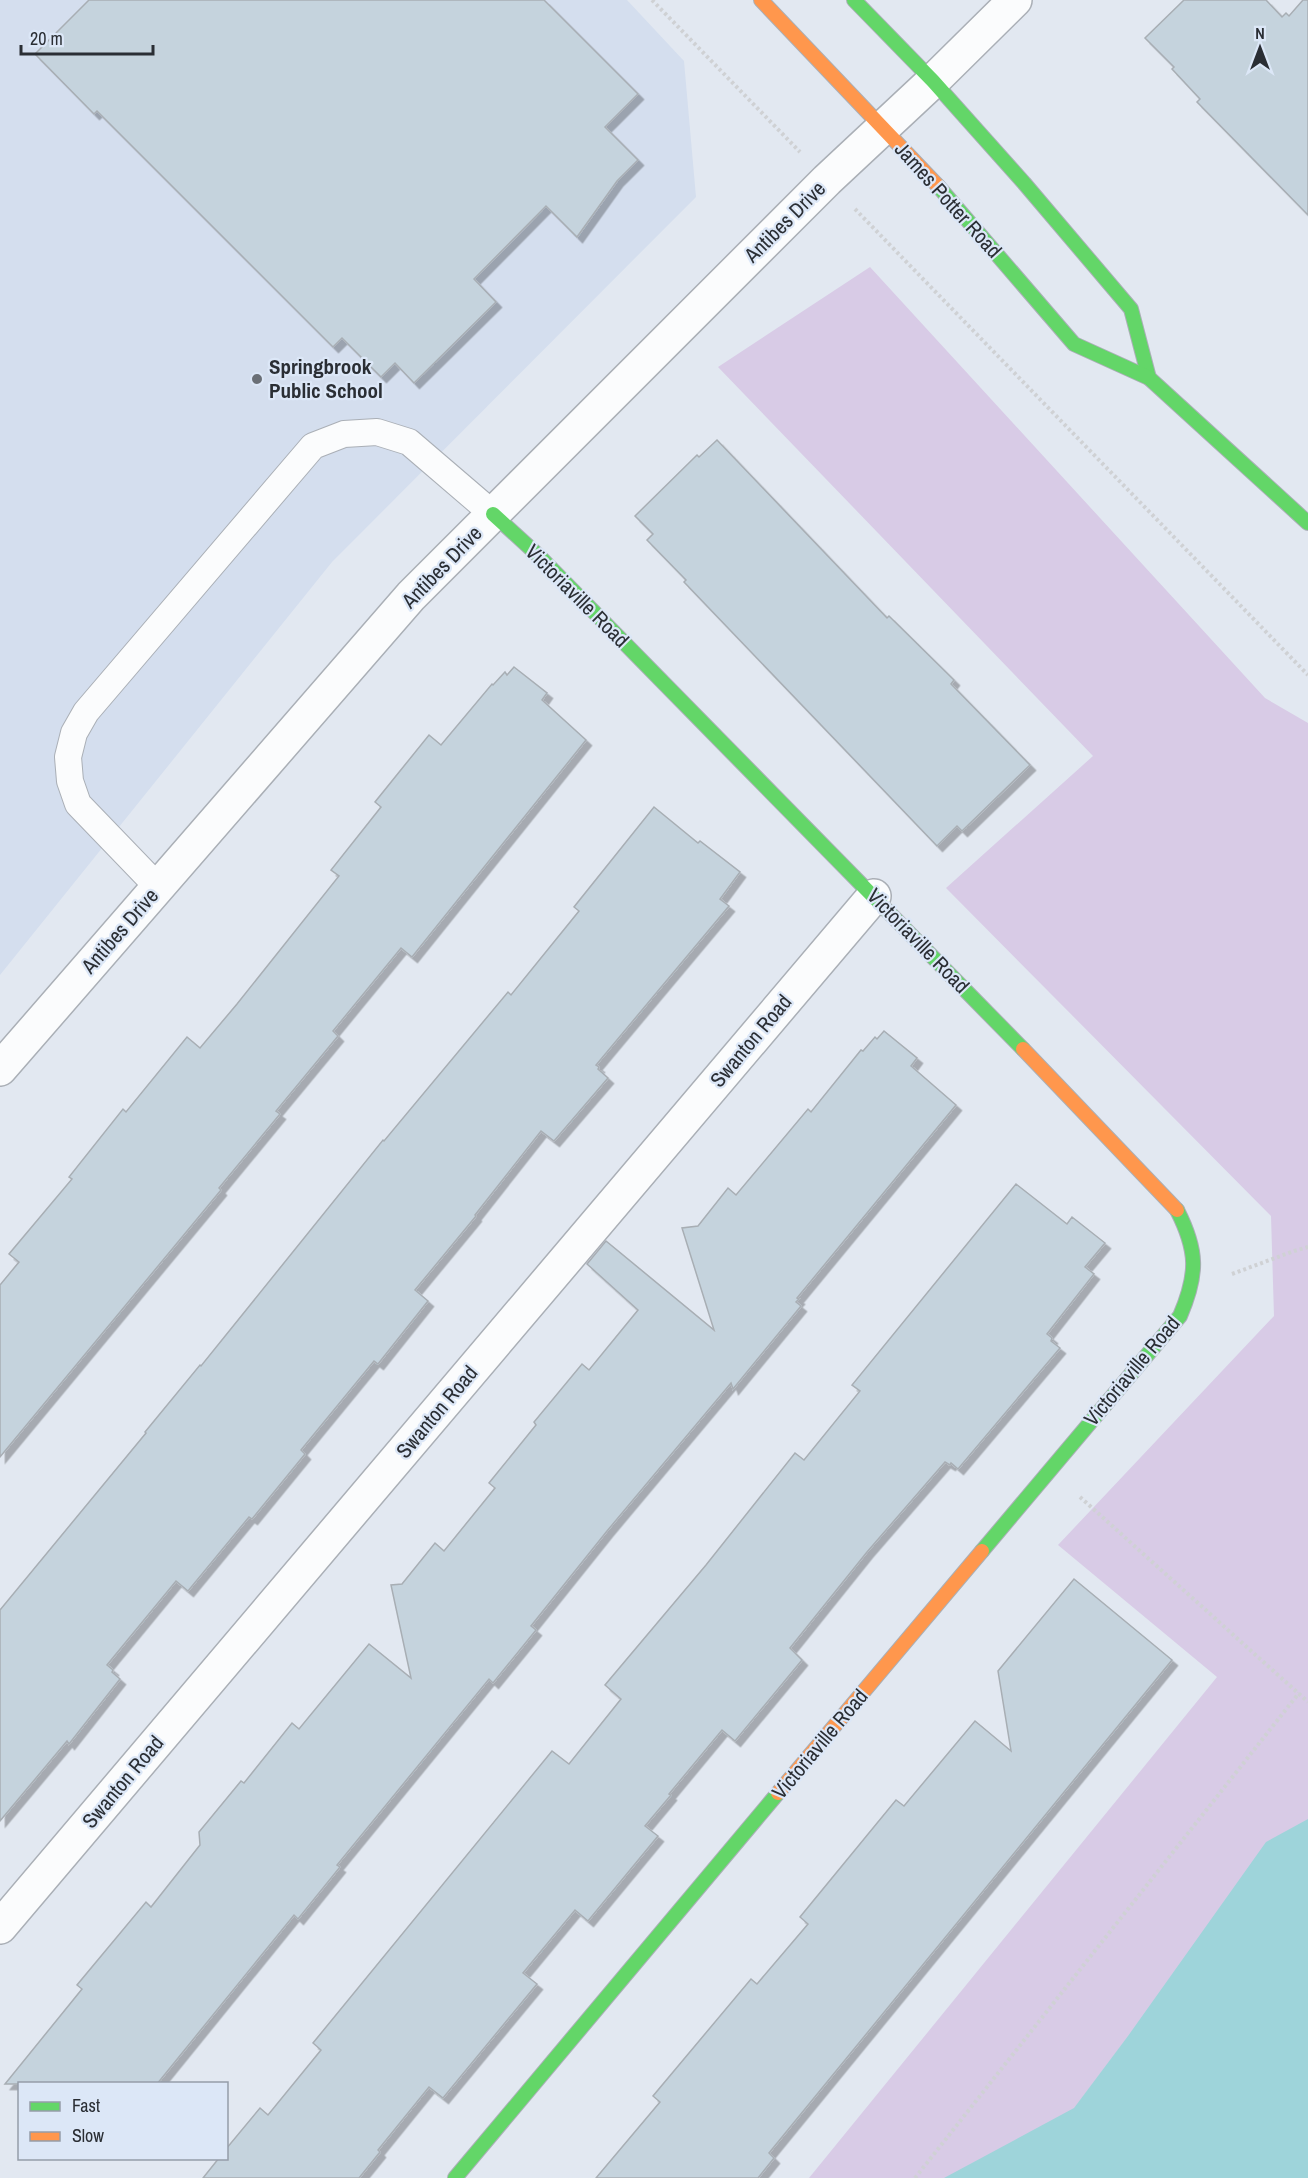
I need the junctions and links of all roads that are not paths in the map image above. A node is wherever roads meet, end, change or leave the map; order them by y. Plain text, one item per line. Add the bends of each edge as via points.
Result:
1 (761, 0) edge
2 (854, 0) edge
3 (1015, 0) edge
4 (925, 88) junction
5 (881, 128) junction
6 (1149, 378) junction
7 (493, 514) junction
8 (1308, 523) edge
9 (158, 887) junction
10 (874, 896) junction
11 (0, 1069) edge
12 (0, 1927) edge
13 (455, 2178) edge

1 - 5 street, James Potter Road
2 - 4 street
3 - 4 street, Antibes Drive
4 - 5 street, Antibes Drive
4 - 6 street via 1024,183 1131,309
5 - 6 street, James Potter Road via 944,193 1074,344
5 - 7 street, Antibes Drive
6 - 8 street, James Potter Road
7 - 9 street, Antibes Drive via 411,596
7 - 9 lane via 410,442 377,432 344,434 313,446 87,712 74,733 68,757 70,781 78,804
7 - 10 street, Victoriaville Road
9 - 11 street, Antibes Drive
10 - 12 street, Swanton Road
10 - 13 street, Victoriaville Road via 1176,1208 1189,1233 1194,1261 1191,1290 1180,1316

